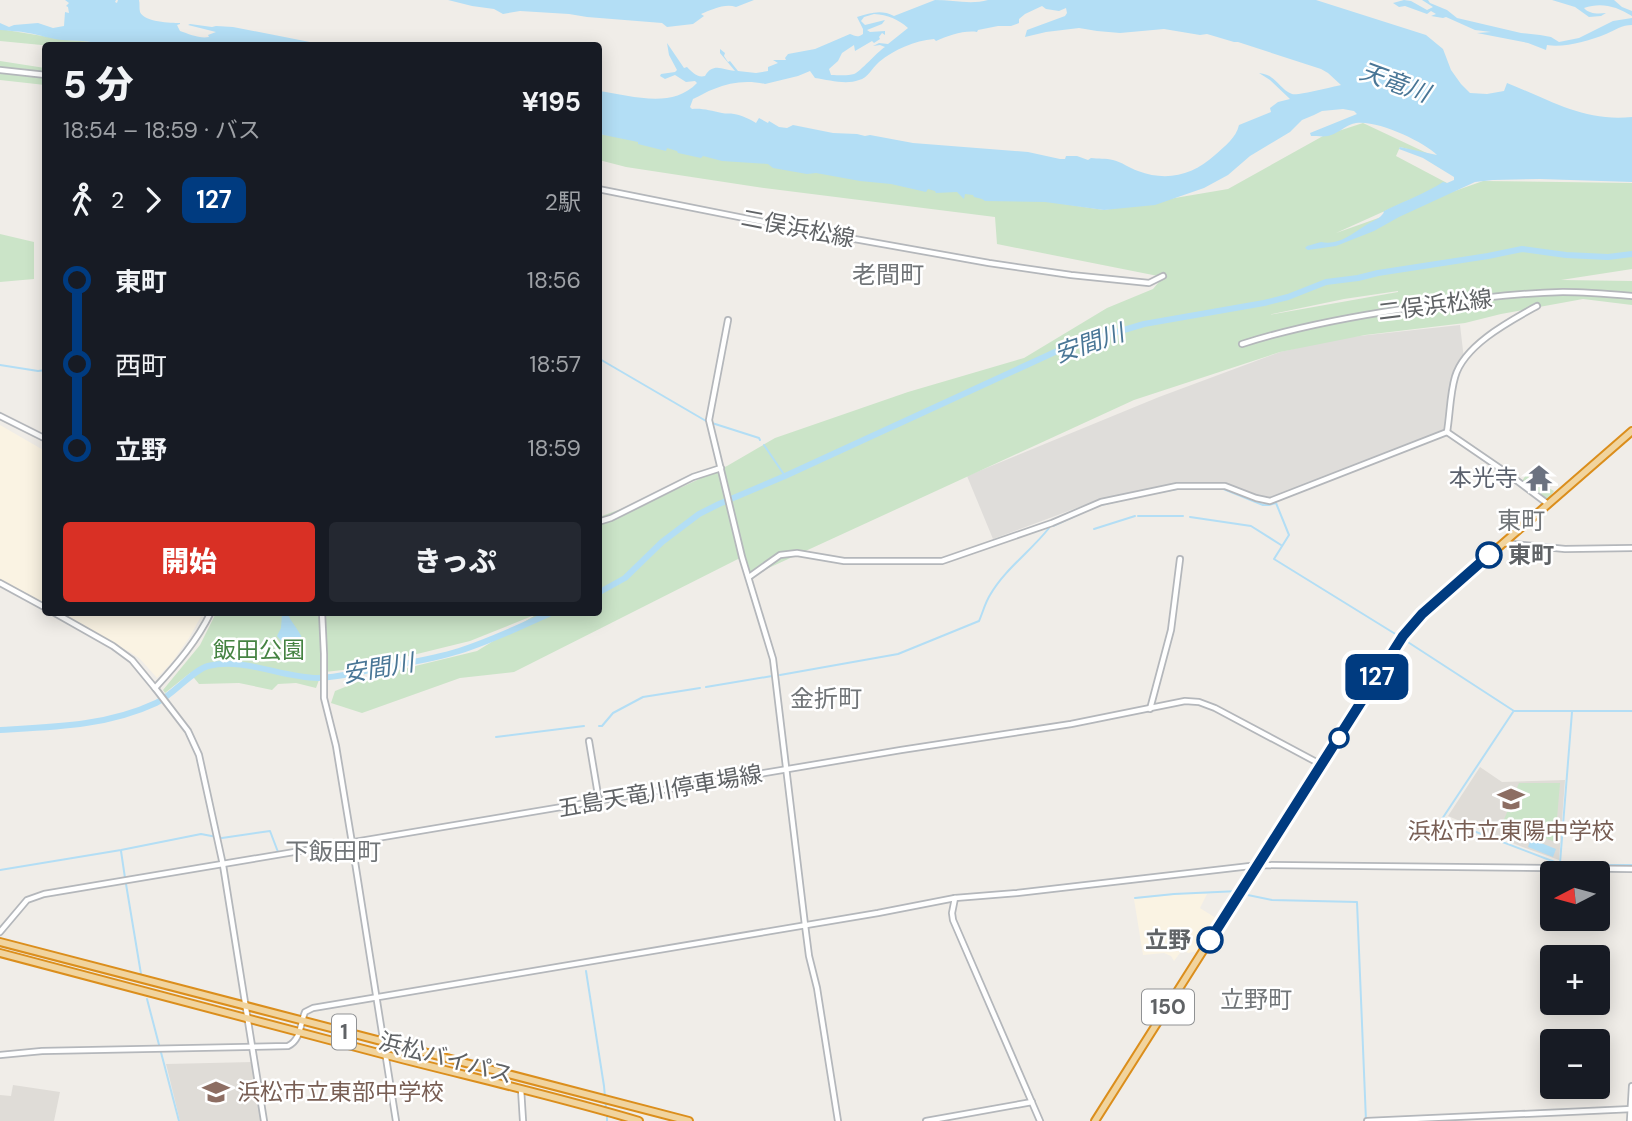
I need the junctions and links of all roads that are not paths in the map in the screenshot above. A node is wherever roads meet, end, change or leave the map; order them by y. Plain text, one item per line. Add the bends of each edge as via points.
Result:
1 (0, 70) edge
2 (42, 75) edge
3 (602, 190) edge
4 (1163, 276) dead end
5 (1632, 296) edge
6 (1536, 306) dead end
7 (728, 320) dead end
8 (1242, 344) dead end
9 (0, 416) edge
10 (1632, 430) edge
11 (1447, 432) junction
12 (42, 437) edge
13 (721, 468) junction
14 (1548, 504) junction
15 (602, 521) edge
16 (1503, 543) junction
17 (1632, 548) edge
18 (1181, 559) dead end
19 (749, 577) junction
20 (0, 583) edge
21 (42, 606) edge
22 (60, 616) edge
23 (209, 616) edge
24 (322, 616) edge
25 (156, 688) junction
26 (1150, 709) junction
27 (589, 741) dead end
28 (1322, 765) junction
29 (787, 769) junction
30 (599, 801) junction
31 (352, 843) junction
32 (223, 865) junction
33 (1259, 865) junction
34 (1632, 869) edge
35 (955, 898) junction
36 (805, 925) junction
37 (0, 932) edge
38 (0, 942) edge
39 (0, 953) edge
40 (377, 997) junction
41 (246, 1006) junction
42 (248, 1019) junction
43 (302, 1021) junction
44 (300, 1031) junction
45 (384, 1042) junction
46 (253, 1047) junction
47 (0, 1055) edge
48 (387, 1055) junction
49 (1632, 1086) edge
50 (521, 1089) junction
51 (1032, 1102) junction
52 (1631, 1109) edge
53 (264, 1121) edge
54 (396, 1121) edge
55 (523, 1121) edge
56 (639, 1121) edge
57 (689, 1121) edge
58 (838, 1121) edge
59 (926, 1121) edge
60 (1040, 1121) edge
61 (1095, 1121) edge
62 (1367, 1121) edge
63 (1630, 1121) edge

1 - 2 street
3 - 4 street, 二俣浜松線 via 989,263 1149,283
5 - 8 street, 二俣浜松線 via 1559,292 1425,305 1300,327
6 - 11 street via 1464,359 1454,378
7 - 13 street via 709,420
9 - 12 street
10 - 14 highway, 150
11 - 14 street
11 - 19 street via 1270,501 1225,486 1177,486 1101,502 942,561 844,561 797,553 780,555
13 - 15 street
13 - 19 street
14 - 16 highway, 150
16 - 17 street via 1565,549
16 - 28 highway, 150 via 1402,637
18 - 26 street via 1171,630
19 - 29 street via 773,659
20 - 21 street
22 - 25 street via 125,654
23 - 25 street via 198,637
24 - 31 street via 324,698
25 - 32 street via 188,731 199,755
26 - 28 street, 五島天竜川停車場線 via 1185,701 1207,704
26 - 29 street, 五島天竜川停車場線
27 - 30 street
28 - 33 highway, 150
29 - 30 street, 五島天竜川停車場線
29 - 36 street
30 - 31 street, 五島天竜川停車場線
31 - 32 street, 五島天竜川停車場線
31 - 40 street
32 - 37 street, 五島天竜川停車場線 via 32,897
32 - 41 street
33 - 34 street
33 - 35 street
33 - 61 highway, 150
35 - 36 street
35 - 51 street via 953,920
36 - 40 street
36 - 58 street
38 - 41 highway, 浜松バイパス / 1
39 - 42 highway, 浜松バイパス / 1
40 - 43 street via 313,1007
40 - 45 street
41 - 42 street
41 - 43 highway, 浜松バイパス / 1
42 - 44 highway, 浜松バイパス / 1
42 - 46 street
43 - 44 street
43 - 45 highway, 浜松バイパス / 1
44 - 46 street via 292,1044
44 - 48 highway, 浜松バイパス / 1
45 - 48 street
45 - 57 highway, 浜松バイパス / 1
46 - 47 street
46 - 53 street
48 - 50 highway, 浜松バイパス / 1
48 - 54 street
49 - 52 street
50 - 55 street
50 - 56 highway, 浜松バイパス / 1
51 - 59 street
51 - 60 street
52 - 62 street
52 - 63 street

